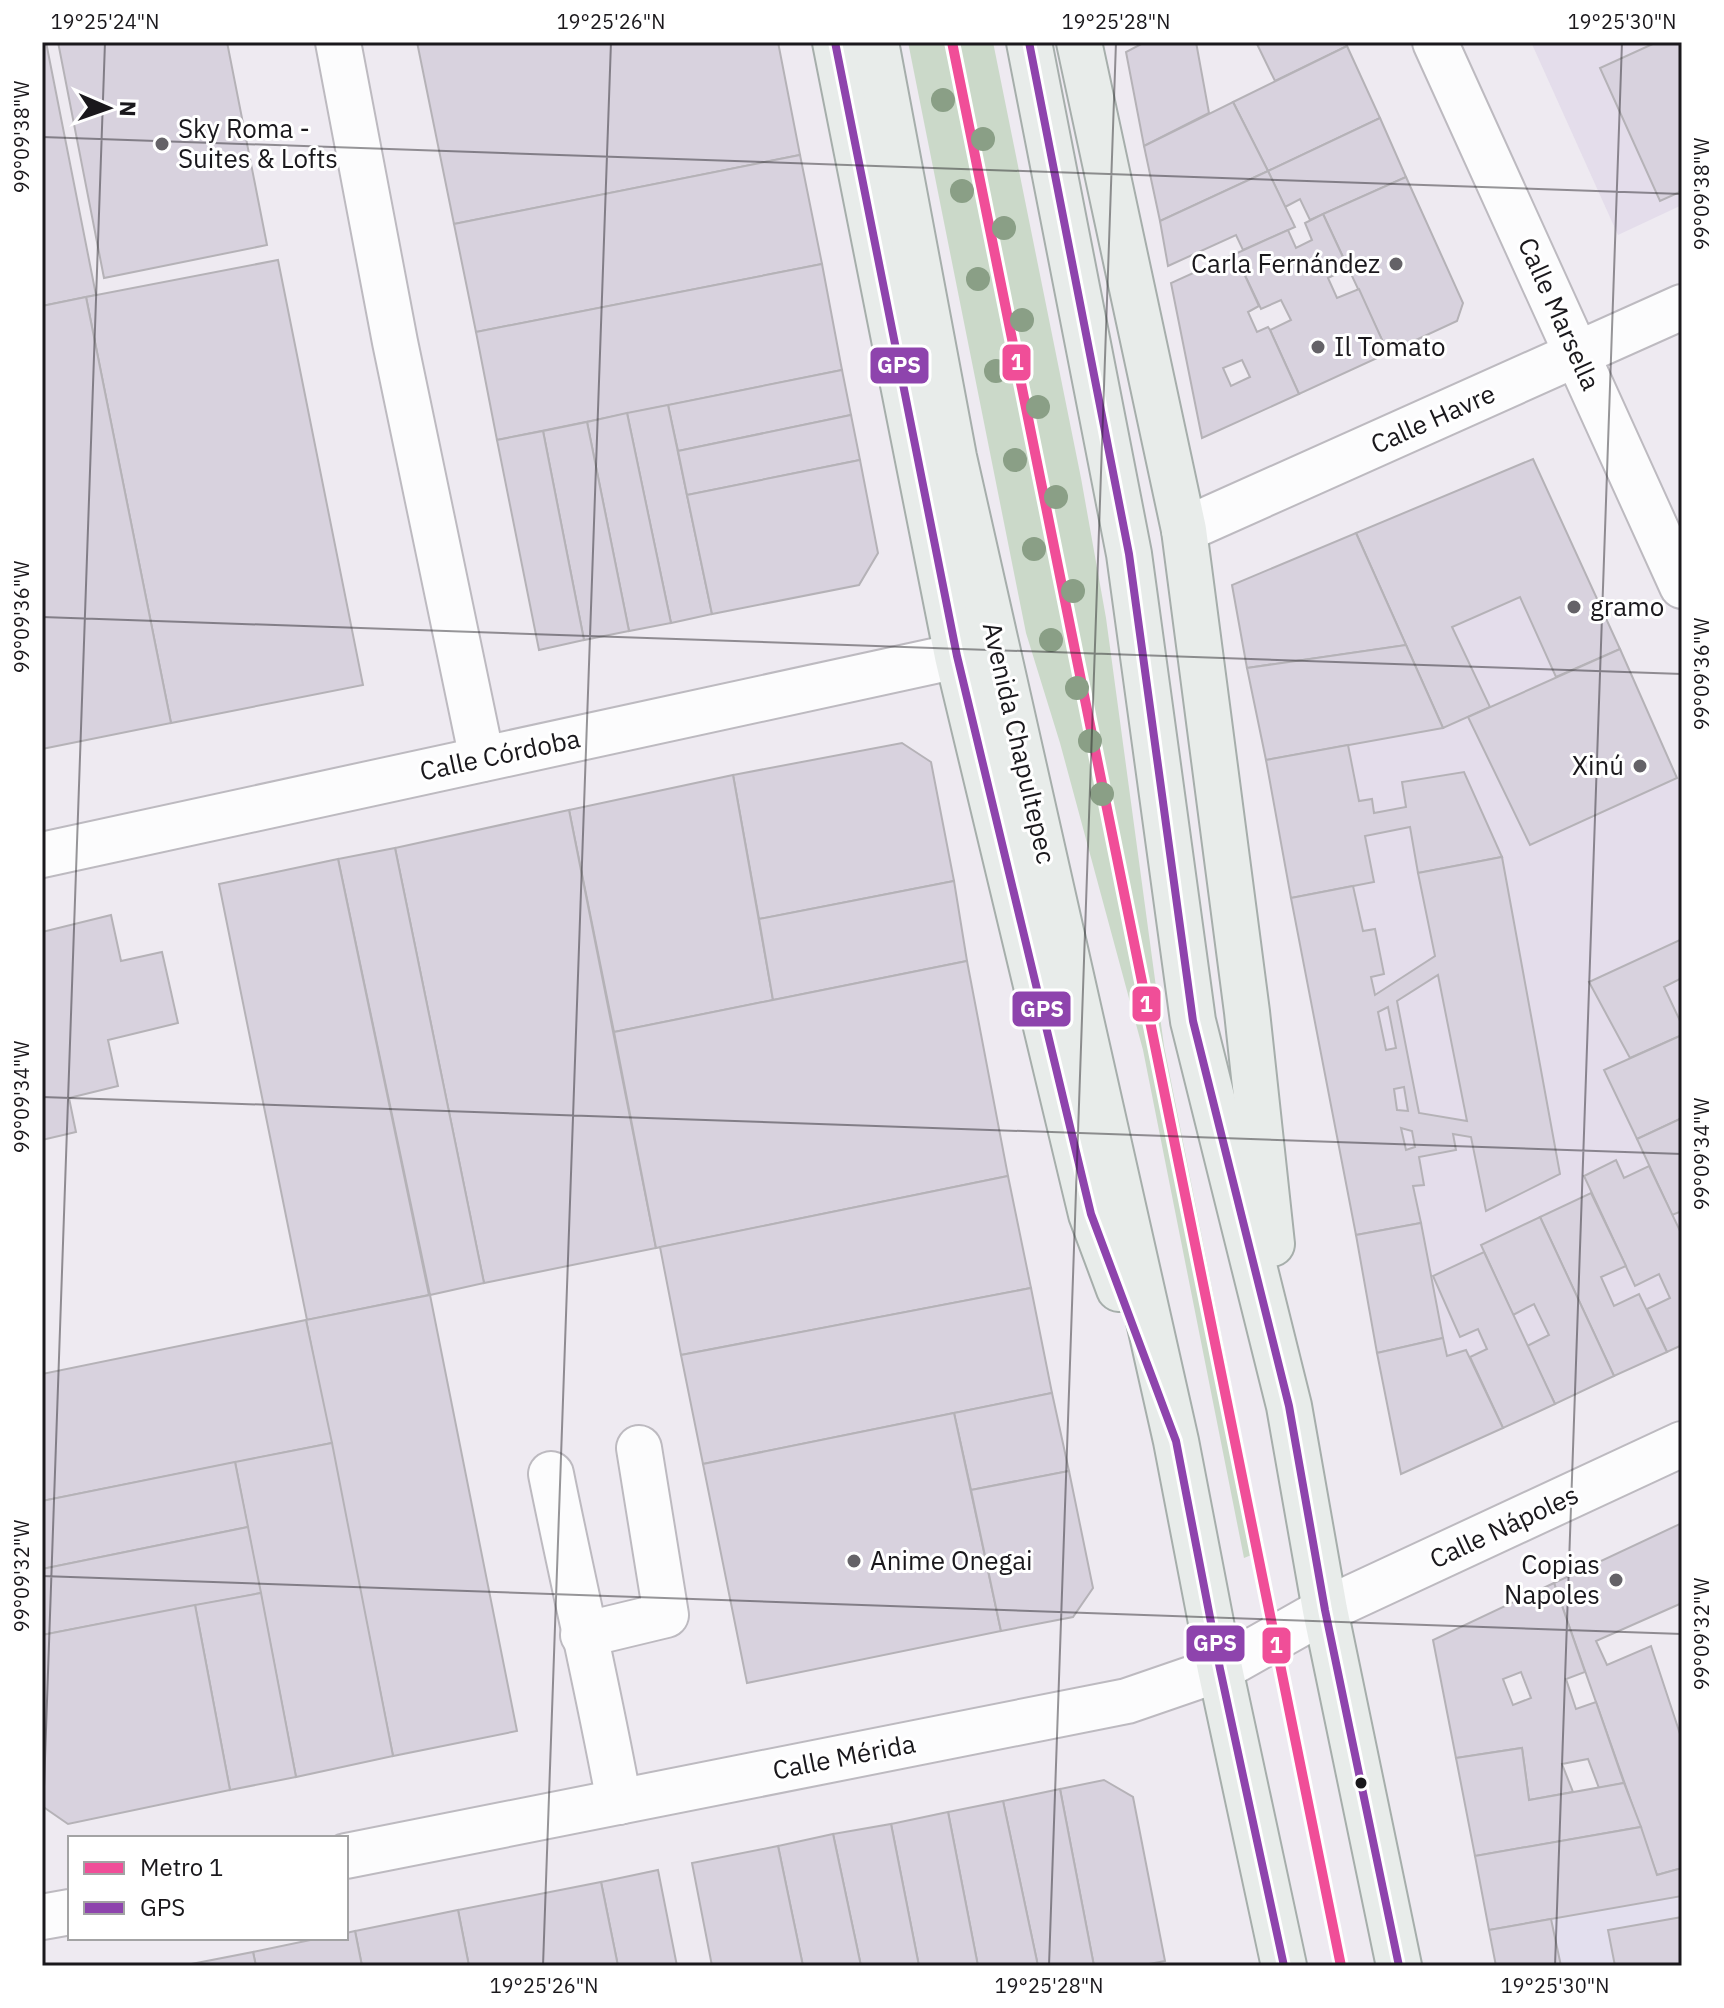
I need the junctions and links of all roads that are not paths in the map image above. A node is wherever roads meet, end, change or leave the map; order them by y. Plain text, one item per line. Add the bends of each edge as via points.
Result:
1 (338, 42) edge
2 (835, 42) edge
3 (876, 42) edge
4 (1029, 42) edge
5 (1079, 42) edge
6 (1435, 42) edge
7 (1682, 307) edge
8 (1577, 354) junction
9 (1184, 530) junction
10 (1682, 586) edge
11 (957, 656) junction
12 (482, 759) junction
13 (42, 855) edge
14 (1289, 1406) junction
15 (1176, 1441) junction
16 (1682, 1444) edge
17 (639, 1448) dead end
18 (551, 1474) dead end
19 (1325, 1610) junction
20 (583, 1635) junction
21 (1220, 1669) junction
22 (619, 1802) junction
23 (348, 1856) edge
24 (68, 1912) edge
25 (42, 1917) edge
26 (1284, 1966) edge
27 (1399, 1966) edge

1 - 12 street
2 - 11 main road, Avenida Chapultepec
3 - 15 main road, Avenida Chapultepec via 954,457
4 - 14 main road via 1129,554 1193,1021
5 - 9 main road
6 - 8 street, Calle Marsella
7 - 8 street, Calle Havre
8 - 9 street, Calle Havre
8 - 10 street, Calle Marsella
9 - 14 main road via 1247,1012
11 - 12 street, Calle Córdoba
11 - 15 main road, Avenida Chapultepec via 1091,1214
12 - 13 street, Calle Córdoba
14 - 19 main road
15 - 21 main road, Avenida Chapultepec
16 - 19 street, Calle Nápoles
17 - 20 street via 666,1615
18 - 20 street
19 - 21 street, Calle Mérida
19 - 27 main road
20 - 22 street
21 - 22 street, Calle Mérida via 1127,1701
21 - 26 main road, Avenida Chapultepec
22 - 23 street, Calle Mérida
24 - 25 street

